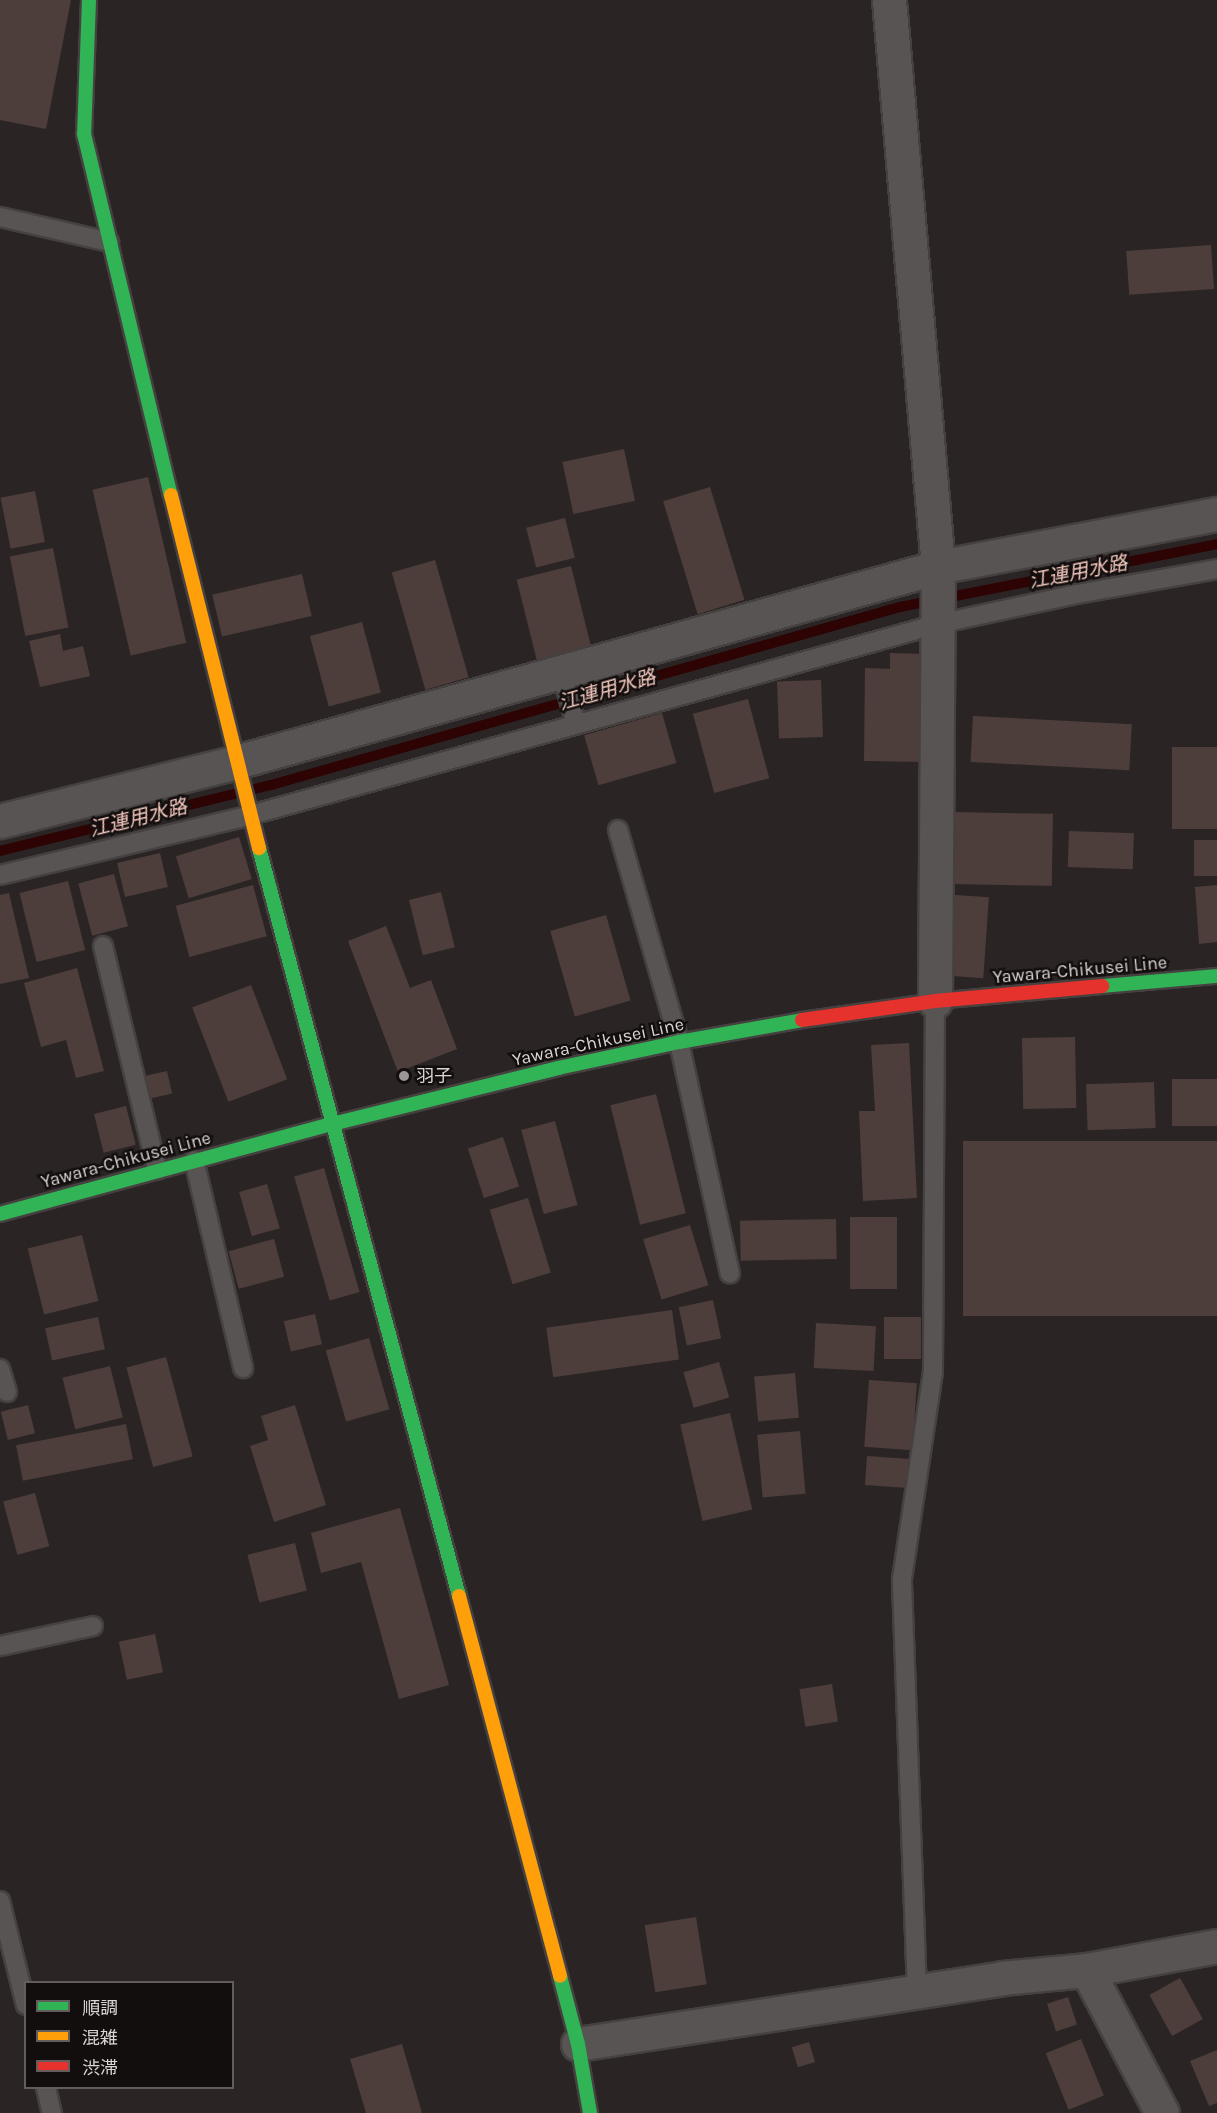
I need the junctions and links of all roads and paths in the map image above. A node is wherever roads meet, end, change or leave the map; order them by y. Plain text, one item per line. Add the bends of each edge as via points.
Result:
1 (89, 0) edge
2 (889, 0) edge
3 (0, 217) edge
4 (109, 242) junction
5 (1217, 514) edge
6 (938, 567) junction
7 (1217, 569) edge
8 (938, 624) junction
9 (561, 671) junction
10 (576, 724) junction
11 (236, 762) junction
12 (251, 815) junction
13 (0, 821) edge
14 (618, 830) dead end
15 (0, 875) edge
16 (103, 946) dead end
17 (1217, 976) edge
18 (935, 1001) junction
19 (679, 1042) junction
20 (332, 1124) junction
21 (194, 1160) junction
22 (157, 1170) junction
23 (0, 1214) edge
24 (730, 1273) dead end
25 (243, 1368) dead end
26 (0, 1369) edge
27 (7, 1392) dead end
28 (93, 1626) dead end
29 (0, 1646) edge
30 (0, 1901) edge
31 (1217, 1946) edge
32 (1087, 1970) junction
33 (917, 1992) junction
34 (24, 1997) edge
35 (578, 2044) junction
36 (46, 2089) edge
37 (52, 2113) edge
38 (590, 2113) edge
39 (1162, 2113) edge

1 - 4 street via 84,134
2 - 6 street
3 - 4 lane
4 - 11 street
5 - 6 street
6 - 8 street
6 - 9 street
7 - 8 lane
8 - 10 lane
8 - 18 street
9 - 10 lane
9 - 11 street
10 - 12 lane
11 - 12 street
11 - 13 street
12 - 15 lane
12 - 20 street
14 - 19 lane
16 - 22 lane
17 - 18 street, Yawara-Chikusei Line
18 - 19 street, Yawara-Chikusei Line
18 - 33 lane via 933,1372 902,1580
19 - 20 street, Yawara-Chikusei Line
19 - 24 lane
20 - 21 street, Yawara-Chikusei Line
20 - 35 street
21 - 22 street, Yawara-Chikusei Line
21 - 25 lane
22 - 23 street, Yawara-Chikusei Line
26 - 27 lane
28 - 29 lane
30 - 34 lane
31 - 32 street
32 - 33 street
32 - 39 street
33 - 35 street
35 - 38 street
36 - 37 lane

